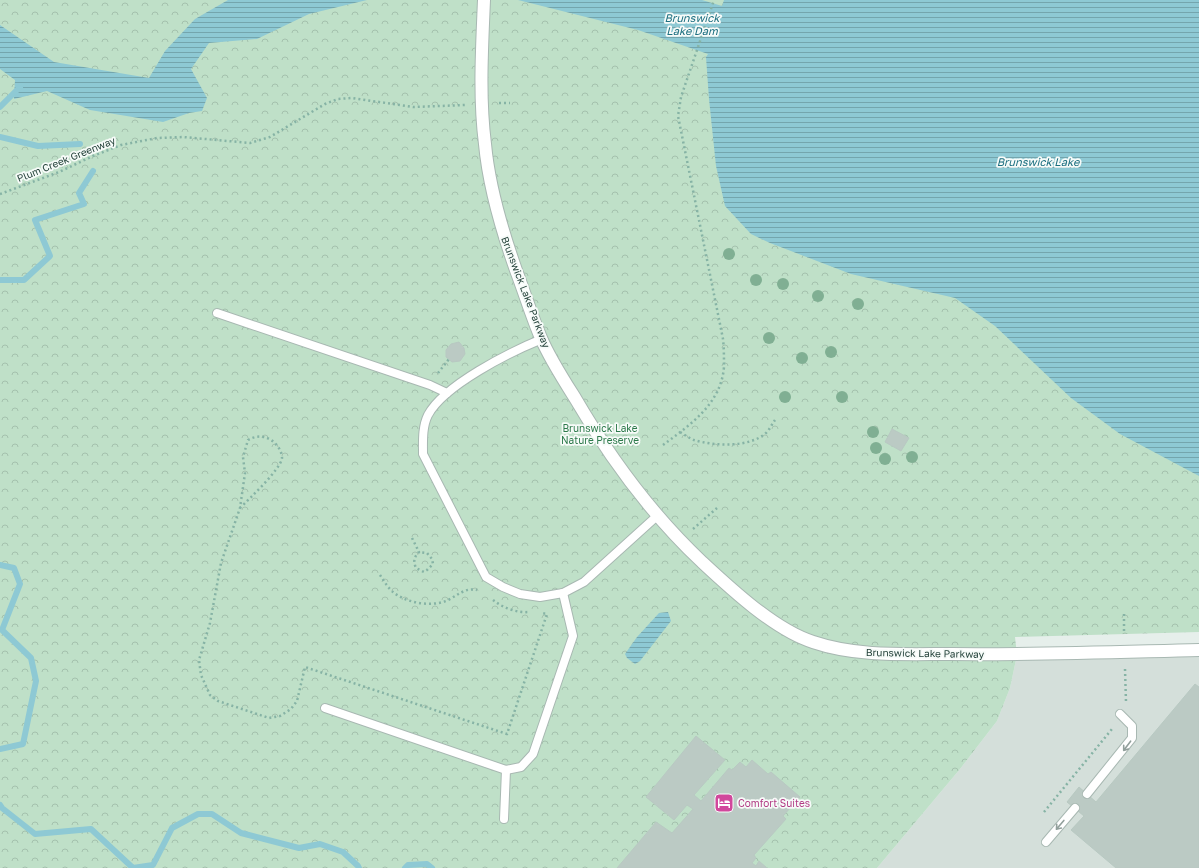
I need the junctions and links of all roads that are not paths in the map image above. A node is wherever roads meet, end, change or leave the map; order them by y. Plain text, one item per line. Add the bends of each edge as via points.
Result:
1 (483, 4) edge
2 (217, 313) dead end
3 (542, 339) junction
4 (447, 393) junction
5 (657, 516) junction
6 (562, 593) junction
7 (1199, 650) edge
8 (325, 708) dead end
9 (1120, 714) dead end
10 (506, 770) junction
11 (1087, 794) dead end
12 (1075, 808) dead end
13 (504, 819) dead end
14 (1046, 842) dead end

1 - 3 street, Brunswick Lake Parkway via 482,104 485,145 493,192 504,238
2 - 4 lane
3 - 4 lane via 482,369
3 - 5 street, Brunswick Lake Parkway via 590,423
4 - 6 lane via 436,403 428,416 423,435 423,454 486,577 520,594 540,597
5 - 6 lane via 584,582
5 - 7 street, Brunswick Lake Parkway via 680,542 723,582 761,612 792,634 834,648 873,653 1017,655
6 - 10 lane via 573,636 533,754 521,767
8 - 10 lane
9 -> 11 lane via 1132,726 1132,738
10 - 13 lane
12 -> 14 lane

